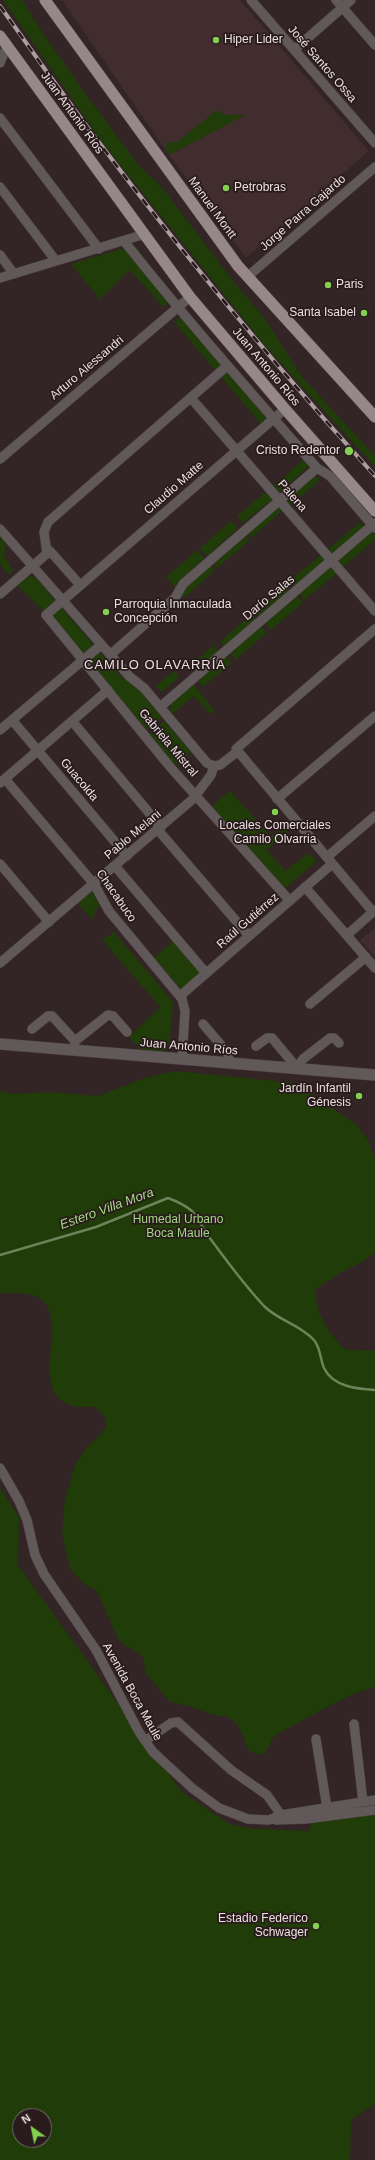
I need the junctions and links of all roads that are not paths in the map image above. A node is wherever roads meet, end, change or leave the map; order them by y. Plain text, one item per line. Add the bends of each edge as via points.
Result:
1 (46, 0) edge
2 (251, 0) edge
3 (336, 0) edge
4 (351, 0) edge
5 (342, 8) junction
6 (0, 36) edge
7 (375, 45) edge
8 (8, 46) junction
9 (294, 50) junction
10 (0, 63) edge
11 (0, 118) edge
12 (375, 143) edge
13 (375, 166) edge
14 (0, 187) edge
15 (146, 234) junction
16 (124, 241) junction
17 (99, 249) junction
18 (0, 255) edge
19 (56, 261) junction
20 (14, 274) junction
21 (247, 277) junction
22 (0, 278) edge
23 (190, 297) junction
24 (177, 307) junction
25 (227, 366) junction
26 (191, 398) junction
27 (284, 409) junction
28 (375, 417) edge
29 (274, 419) junction
30 (236, 450) junction
31 (0, 459) edge
32 (317, 468) junction
33 (279, 500) junction
34 (375, 511) edge
35 (374, 526) edge
36 (0, 528) edge
37 (49, 552) junction
38 (332, 560) junction
39 (32, 566) junction
40 (80, 585) junction
41 (0, 594) edge
42 (62, 600) junction
43 (375, 611) edge
44 (375, 629) edge
45 (101, 645) junction
46 (110, 655) junction
47 (83, 660) junction
48 (108, 690) junction
49 (160, 707) junction
50 (375, 716) edge
51 (12, 720) junction
52 (72, 721) junction
53 (0, 730) edge
54 (38, 750) junction
55 (236, 750) junction
56 (214, 766) junction
57 (2, 781) edge
58 (197, 796) junction
59 (277, 799) junction
60 (375, 816) edge
61 (160, 829) junction
62 (127, 856) junction
63 (329, 861) junction
64 (0, 864) edge
65 (115, 866) junction
66 (94, 884) junction
67 (305, 887) junction
68 (290, 901) junction
69 (374, 911) edge
70 (49, 922) junction
71 (347, 935) junction
72 (249, 936) junction
73 (366, 957) junction
74 (0, 963) edge
75 (375, 968) edge
76 (206, 973) junction
77 (180, 996) junction
78 (310, 1004) dead end
79 (203, 1024) dead end
80 (32, 1029) dead end
81 (127, 1032) dead end
82 (339, 1042) dead end
83 (0, 1044) edge
84 (75, 1046) junction
85 (256, 1046) dead end
86 (182, 1060) junction
87 (230, 1063) junction
88 (296, 1069) junction
89 (375, 1075) edge
90 (0, 1468) edge
91 (354, 1724) dead end
92 (316, 1739) dead end
93 (145, 1741) junction
94 (375, 1800) edge
95 (363, 1802) junction
96 (327, 1808) junction
97 (375, 1810) edge
98 (281, 1815) junction
99 (269, 1820) junction

1 - 21 main road, Manuel Montt
2 - 9 street, José Santos Ossa
3 - 5 street
4 - 5 street
5 - 7 street
5 - 9 street
6 - 8 main road, Juan Antonio Ríos
8 - 10 street
8 - 15 main road, Juan Antonio Ríos
9 - 12 street, José Santos Ossa
11 - 17 street
13 - 21 street, Jorge Parra Gajardo
14 - 19 street
15 - 16 street
15 - 23 main road, Juan Antonio Ríos
16 - 17 street
16 - 24 street
17 - 19 street
18 - 20 street
19 - 20 street
20 - 22 street
21 - 28 main road, Manuel Montt
23 - 24 street, Arturo Alessandri
23 - 27 main road, Juan Antonio Ríos
24 - 25 street
24 - 31 street, Arturo Alessandri
25 - 26 street
25 - 29 street
26 - 30 street, Palena
26 - 37 street via 48,522 44,532
27 - 29 street, Claudio Matte
27 - 34 main road, Juan Antonio Ríos
29 - 30 street, Claudio Matte
29 - 32 street
30 - 33 street, Palena
30 - 40 street, Claudio Matte
32 - 33 street
32 - 35 street via 330,476
33 - 38 street, Palena
33 - 46 street via 183,584 175,598
35 - 38 street, Darío Salas
36 - 39 street, Gabriela Mistral
37 - 39 street
37 - 40 street
38 - 43 street, Palena
38 - 49 street, Darío Salas
39 - 41 street
39 - 42 street, Gabriela Mistral
40 - 42 street, Claudio Matte
42 - 45 street, Gabriela Mistral
42 - 47 street, Gabriela Mistral via 47,612 46,617
44 - 55 street
45 - 46 street, Gabriela Mistral
45 - 47 street
46 - 49 street, Gabriela Mistral
47 - 48 street, Gabriela Mistral
47 - 51 street
48 - 52 street
48 - 58 street, Gabriela Mistral
49 - 56 street, Gabriela Mistral via 207,763
50 - 59 street
51 - 53 street
51 - 54 street, Guacolda
52 - 54 street
52 - 61 street
54 - 57 street
54 - 62 street, Guacolda
55 - 56 street via 220,765
55 - 59 street
56 - 58 street, Pablo Melani
57 - 66 street, Chacabuco
58 - 61 street, Pablo Melani
58 - 68 street, Gabriela Mistral
59 - 63 street
60 - 63 street, Raúl Gutiérrez
61 - 62 street, Pablo Melani
61 - 72 street
62 - 65 street, Pablo Melani
63 - 67 street, Raúl Gutiérrez
63 - 69 street
64 - 70 street
65 - 66 street, Pablo Melani
65 - 76 street
66 - 70 street, Pablo Melani
66 - 77 street, Chacabuco via 109,911
67 - 68 street, Raúl Gutiérrez
67 - 71 street
68 - 72 street, Raúl Gutiérrez
69 - 71 street
70 - 74 street, Pablo Melani
71 - 73 street
72 - 76 street, Raúl Gutiérrez
73 - 75 street
73 - 78 street
76 - 77 street, Raúl Gutiérrez
77 - 86 street, Chacabuco via 185,1007
79 - 87 street via 227,1052
80 - 84 street via 51,1016
81 - 84 street via 108,1014
82 - 88 street via 330,1038 303,1059
83 - 84 street, Juan Antonio Ríos
84 - 86 street, Juan Antonio Ríos
85 - 88 street via 267,1038 272,1038
86 - 87 street, Juan Antonio Ríos
87 - 88 street, Juan Antonio Ríos
88 - 89 street, Juan Antonio Ríos
90 - 93 street, Avenida Boca Maule via 22,1507 35,1555 44,1574 96,1650
91 - 95 street
92 - 96 street
93 - 98 street via 171,1723 178,1722 231,1770 267,1795
93 - 99 street, Avenida Boca Maule via 160,1760 219,1808 248,1819
94 - 95 street, Avenida Boca Maule
95 - 96 street, Avenida Boca Maule
96 - 98 street, Avenida Boca Maule
97 - 99 street via 306,1820
98 - 99 street, Avenida Boca Maule

